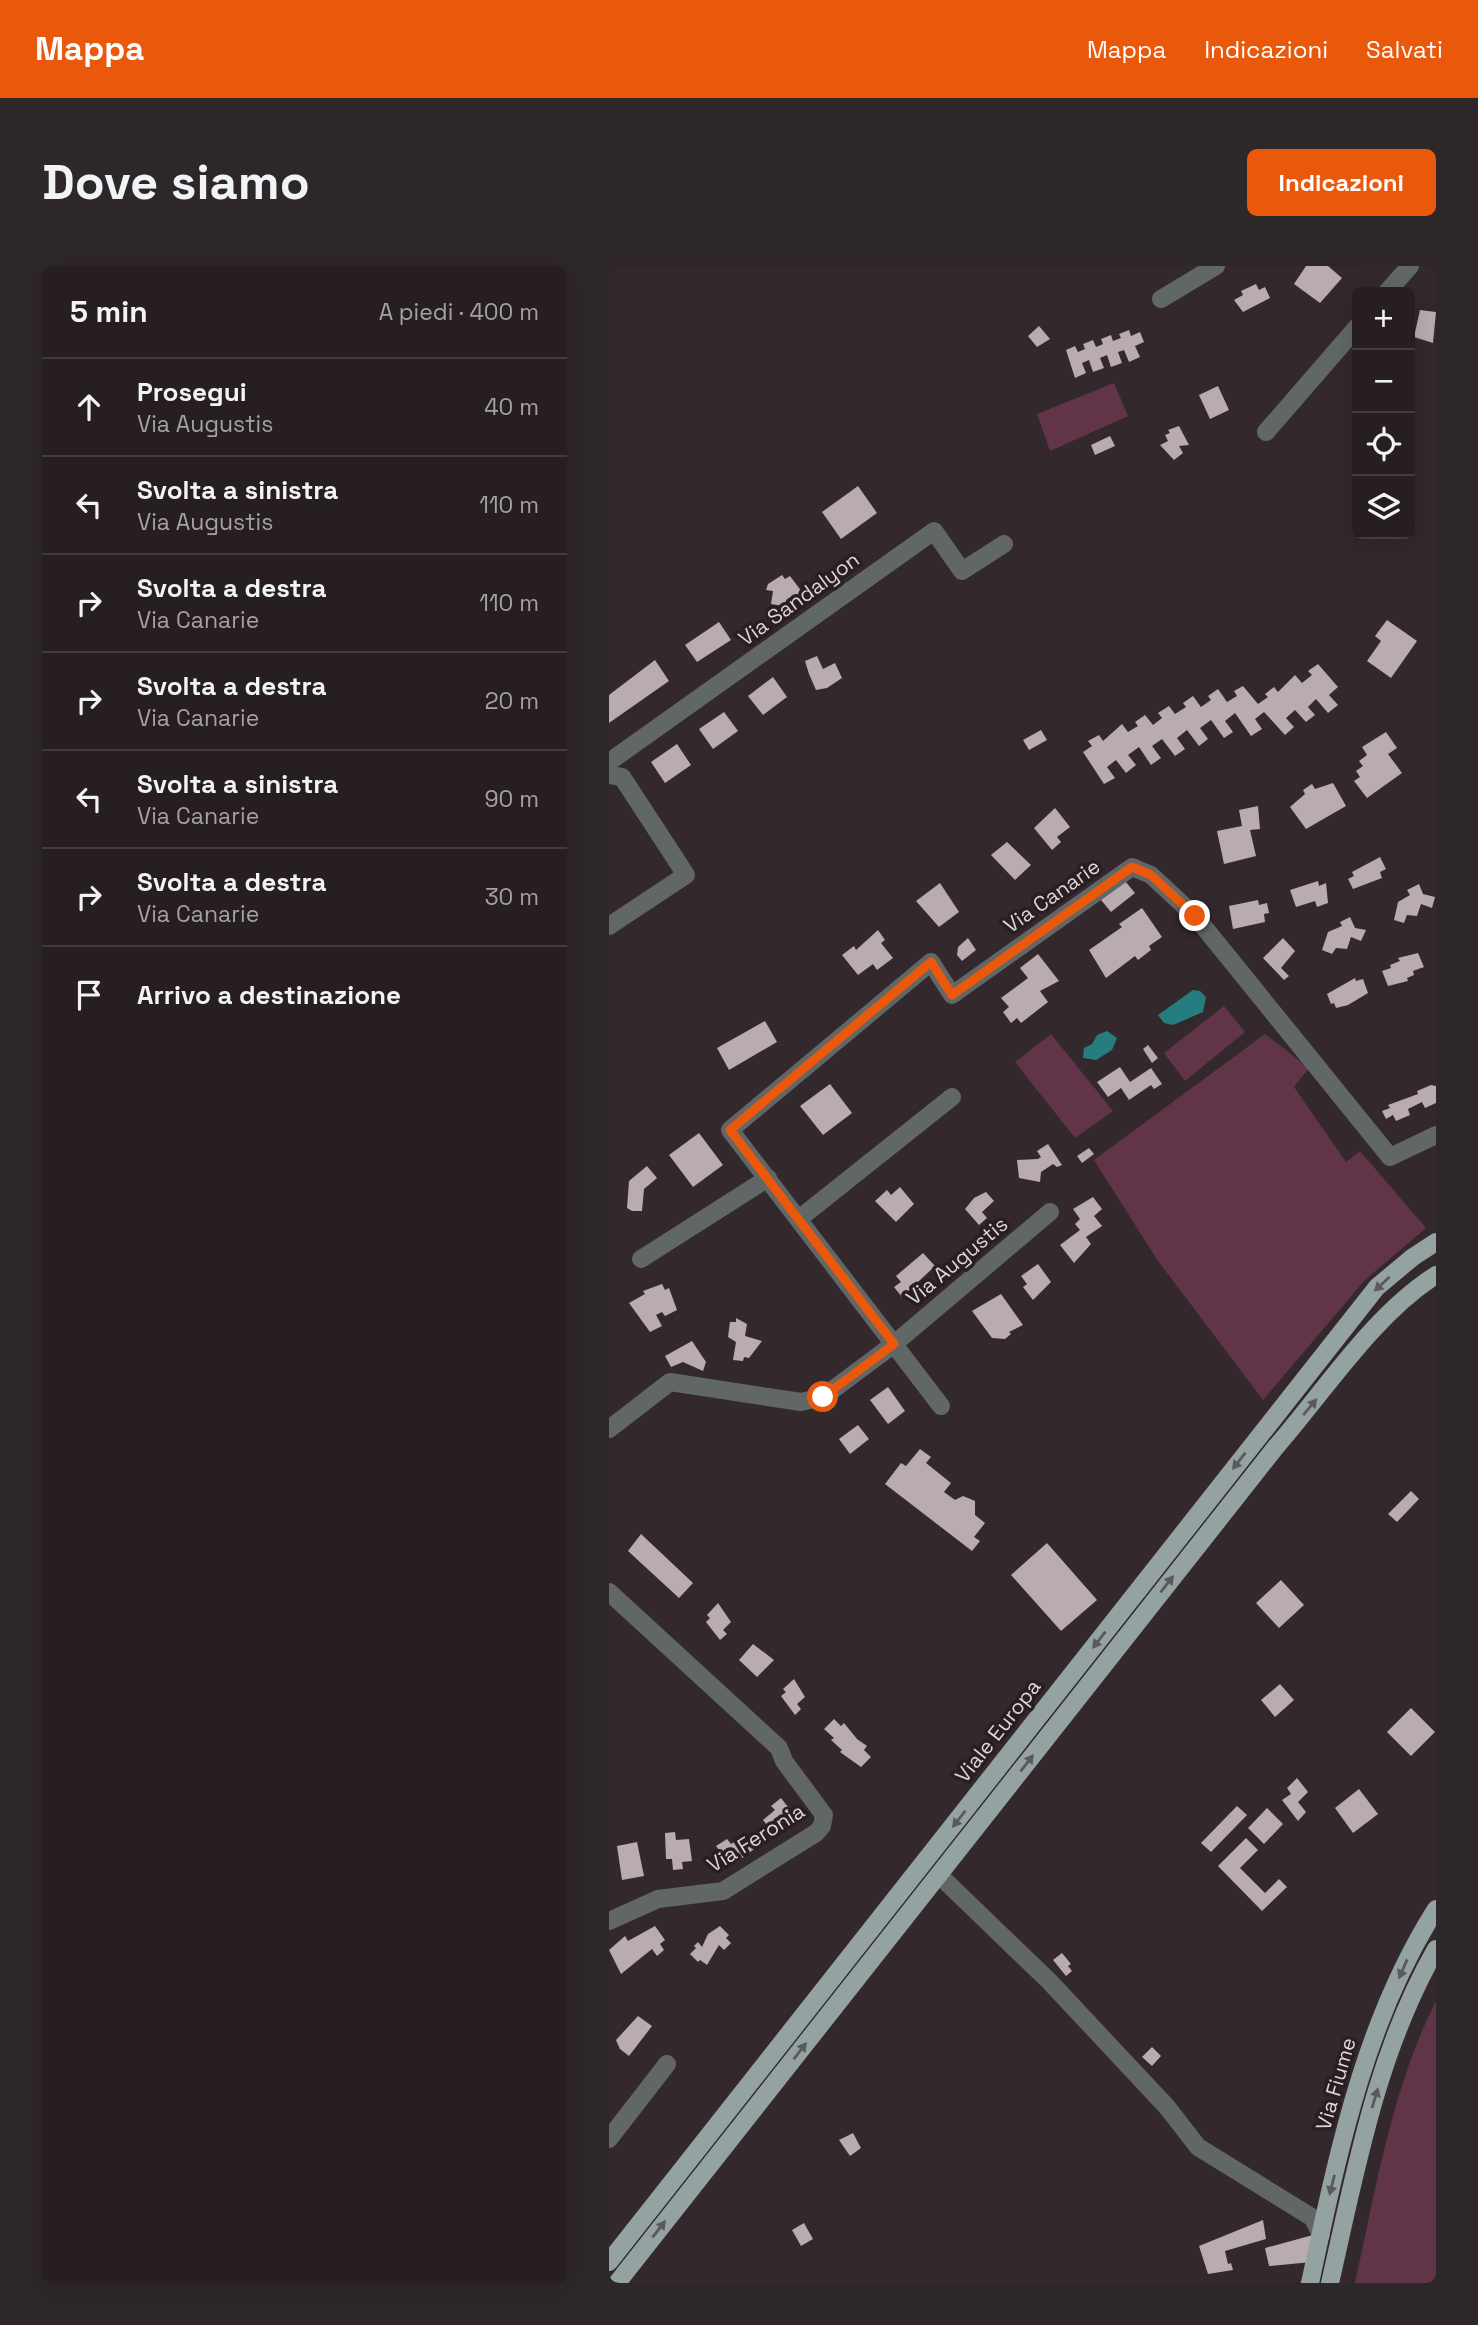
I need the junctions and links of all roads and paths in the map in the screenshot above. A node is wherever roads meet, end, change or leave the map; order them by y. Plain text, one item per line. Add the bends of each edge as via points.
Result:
1 (1216, 266) edge
2 (1410, 266) edge
3 (1391, 287) edge
4 (1161, 299) dead end
5 (1352, 333) edge
6 (1266, 432) dead end
7 (1004, 544) dead end
8 (609, 762) edge
9 (609, 775) edge
10 (609, 926) edge
11 (952, 1097) dead end
12 (1436, 1135) edge
13 (768, 1178) junction
14 (1050, 1212) dead end
15 (800, 1218) junction
16 (1436, 1242) edge
17 (641, 1259) dead end
18 (1436, 1275) edge
19 (894, 1344) junction
20 (941, 1406) dead end
21 (609, 1429) edge
22 (609, 1592) edge
23 (939, 1875) junction
24 (1436, 1909) edge
25 (609, 1921) edge
26 (1436, 1950) edge
27 (667, 2064) dead end
28 (609, 2139) edge
29 (1321, 2235) junction
30 (609, 2262) edge
31 (617, 2283) edge
32 (1310, 2283) edge
33 (1330, 2283) edge

1 - 4 street
2 - 3 street
5 - 6 street
7 - 8 street, Via Sandalyon via 962,571 934,531 924,536
9 - 10 street via 622,777 686,875
11 - 15 street
12 - 13 street, Via Canarie via 1390,1157 1195,916 1151,875 1132,867 952,995 931,962 730,1130
13 - 15 street
13 - 17 street
14 - 19 street, Via Augustis
15 - 19 street
16 -> 30 main road, Viale Europa via 1377,1287
23 -> 18 main road, Viale Europa via 1275,1448 1361,1345 1412,1292
19 - 20 street
19 - 21 street, Via Augustis via 823,1397 801,1402 670,1382
22 - 25 street, Via Feronia via 779,1748 824,1815 815,1833 723,1891 658,1899
23 - 29 street via 1049,1981 1167,2107 1198,2147 1313,2218
31 -> 23 main road, Viale Europa
24 -> 29 main road, Via Fiume via 1406,1961 1372,2041
33 -> 26 main road, Via Fiume via 1387,2057
27 - 28 street
29 - 32 main road, Via Fiume

